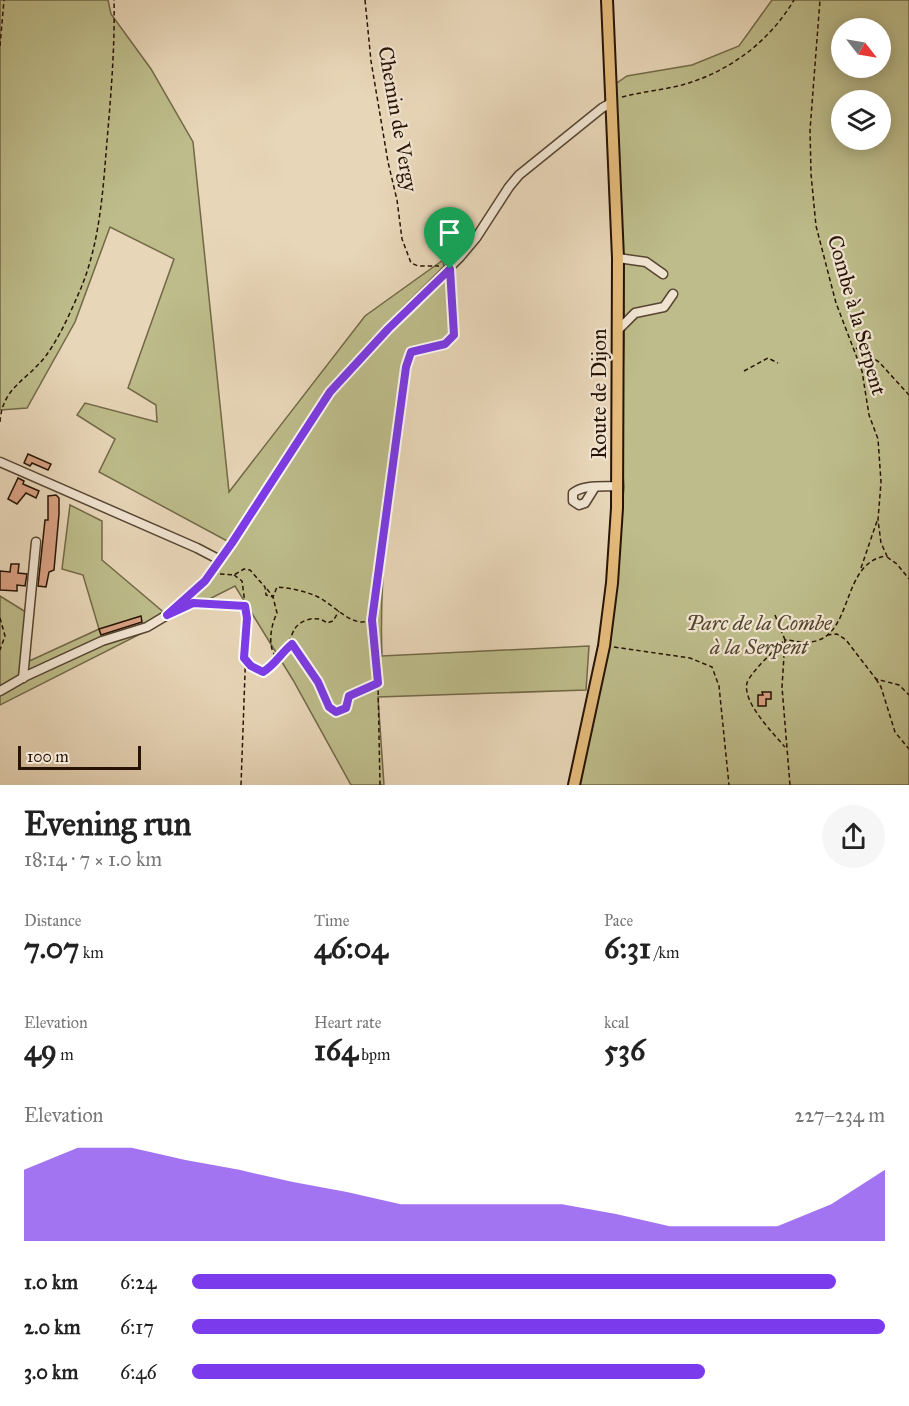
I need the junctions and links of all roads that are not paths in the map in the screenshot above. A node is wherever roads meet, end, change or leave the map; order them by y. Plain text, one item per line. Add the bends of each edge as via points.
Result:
1 (607, 0) edge
2 (611, 103) junction
3 (618, 258) junction
4 (663, 274) dead end
5 (673, 294) dead end
6 (619, 329) junction
7 (0, 462) edge
8 (618, 486) junction
9 (595, 487) dead end
10 (36, 542) dead end
11 (219, 560) junction
12 (23, 678) junction
13 (0, 692) edge
14 (574, 785) edge

1 - 2 main road, Route de Dijon
2 - 3 main road, Route de Dijon
2 - 11 street via 519,175 450,269 330,392
3 - 4 street via 646,262
3 - 6 main road, Route de Dijon
5 - 6 street via 664,308 635,313
6 - 8 main road, Route de Dijon
7 - 11 street
8 - 9 street
8 - 14 main road, Route de Dijon via 604,646
10 - 12 street
11 - 12 street via 210,574 167,615
12 - 13 street

